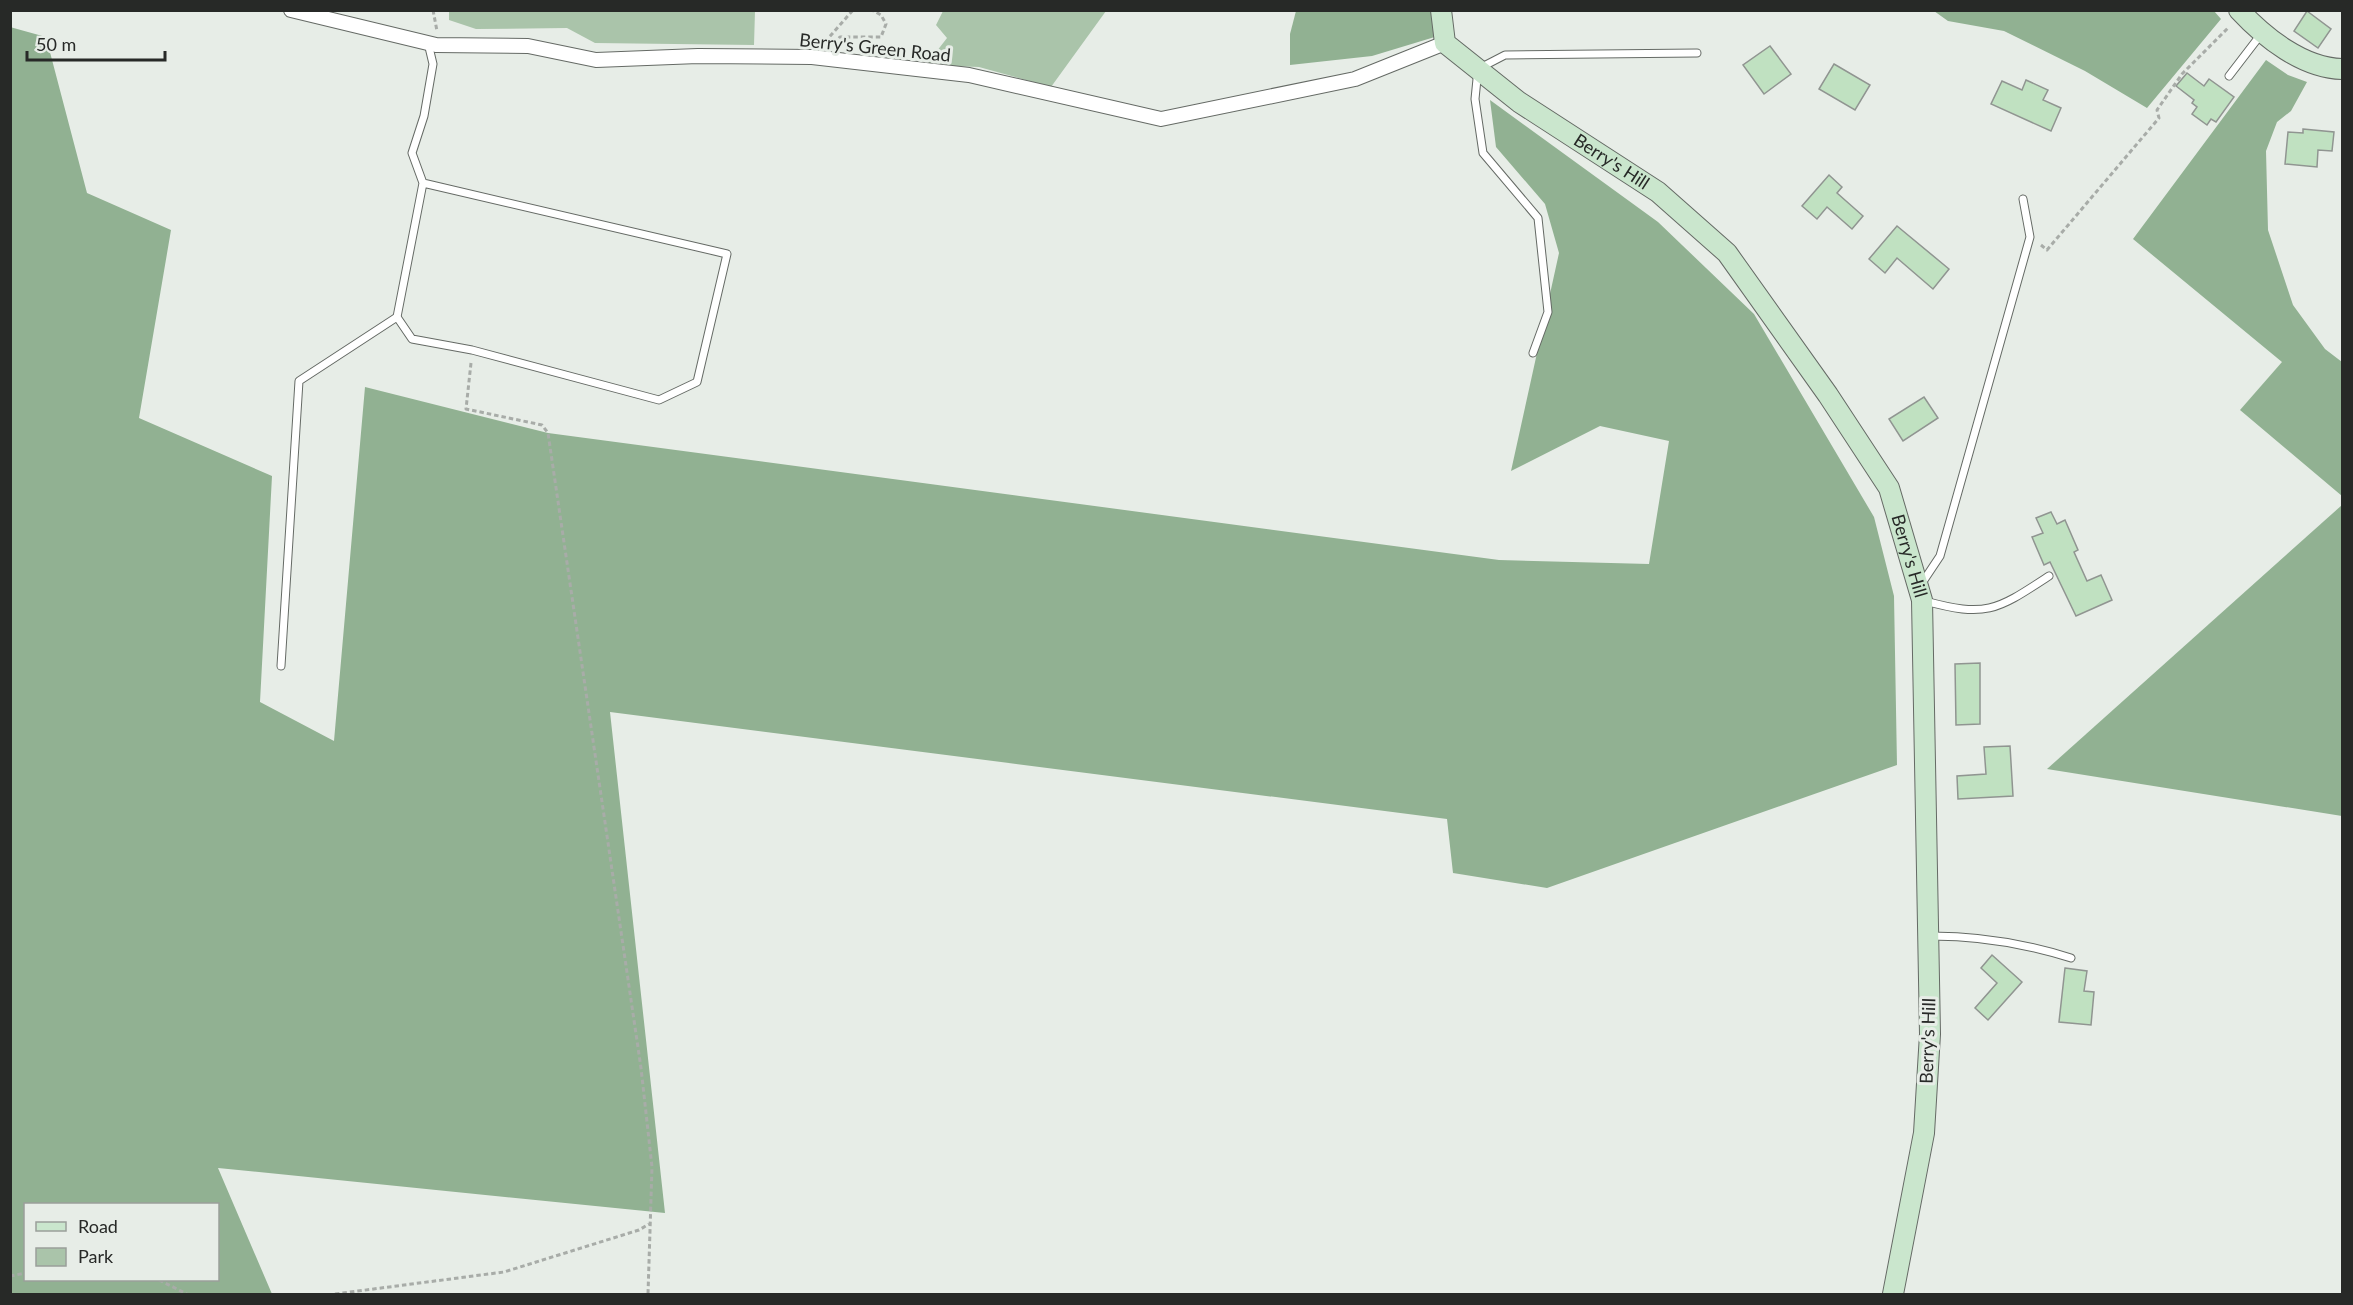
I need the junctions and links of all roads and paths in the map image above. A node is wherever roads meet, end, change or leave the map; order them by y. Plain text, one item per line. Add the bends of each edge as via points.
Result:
1 (291, 10) edge
2 (853, 10) edge
3 (872, 10) edge
4 (1441, 10) edge
5 (2241, 12) edge
6 (2262, 33) junction
7 (428, 43) junction
8 (1445, 43) junction
9 (1697, 53) dead end
10 (812, 57) junction
11 (828, 59) junction
12 (1478, 69) junction
13 (2343, 69) edge
14 (2229, 76) dead end
15 (423, 183) junction
16 (2023, 199) dead end
17 (2034, 239) dead end
18 (397, 317) junction
19 (472, 350) junction
20 (1533, 353) dead end
21 (2049, 576) dead end
22 (1920, 594) junction
23 (280, 666) dead end
24 (1928, 936) junction
25 (2071, 958) dead end
26 (649, 1224) junction
27 (161, 1281) edge
28 (187, 1294) edge
29 (335, 1294) edge
30 (648, 1294) edge
31 (1893, 1294) edge

1 - 7 street, Berry's Green Road
2 - 10 path
3 - 11 path via 886,24 881,37 840,38
4 - 8 street
5 - 6 street
5 - 17 path via 2182,74 2157,110 2159,118 2047,250
6 - 13 street via 2305,60
6 - 14 lane
7 - 10 street, Berry's Green Road via 528,46 596,60
7 - 15 lane via 433,64 424,116 412,153
8 - 11 street, Berry's Green Road via 1355,79 1161,119 969,75
8 - 12 street, Berry's Hill
9 - 12 lane via 1504,55
10 - 11 street, Berry's Green Road
12 - 20 lane via 1475,99 1483,153 1538,218 1548,312
12 - 22 street, Berry's Hill via 1519,102 1658,192 1727,252 1889,488
15 - 18 lane
15 - 19 lane via 727,254 697,382 659,400
16 - 22 lane via 2030,237 1940,556
18 - 19 lane via 412,339
18 - 23 lane via 299,381
19 - 26 path via 466,409 543,425 548,433 641,1068 652,1167
21 - 22 lane via 2005,604 1988,610 1954,608
22 - 24 street, Berry's Hill
24 - 25 lane via 1973,936 2033,946
24 - 31 street, Berry's Hill via 1930,1034 1924,1133
26 - 29 path via 504,1272
26 - 30 path
27 - 28 path

